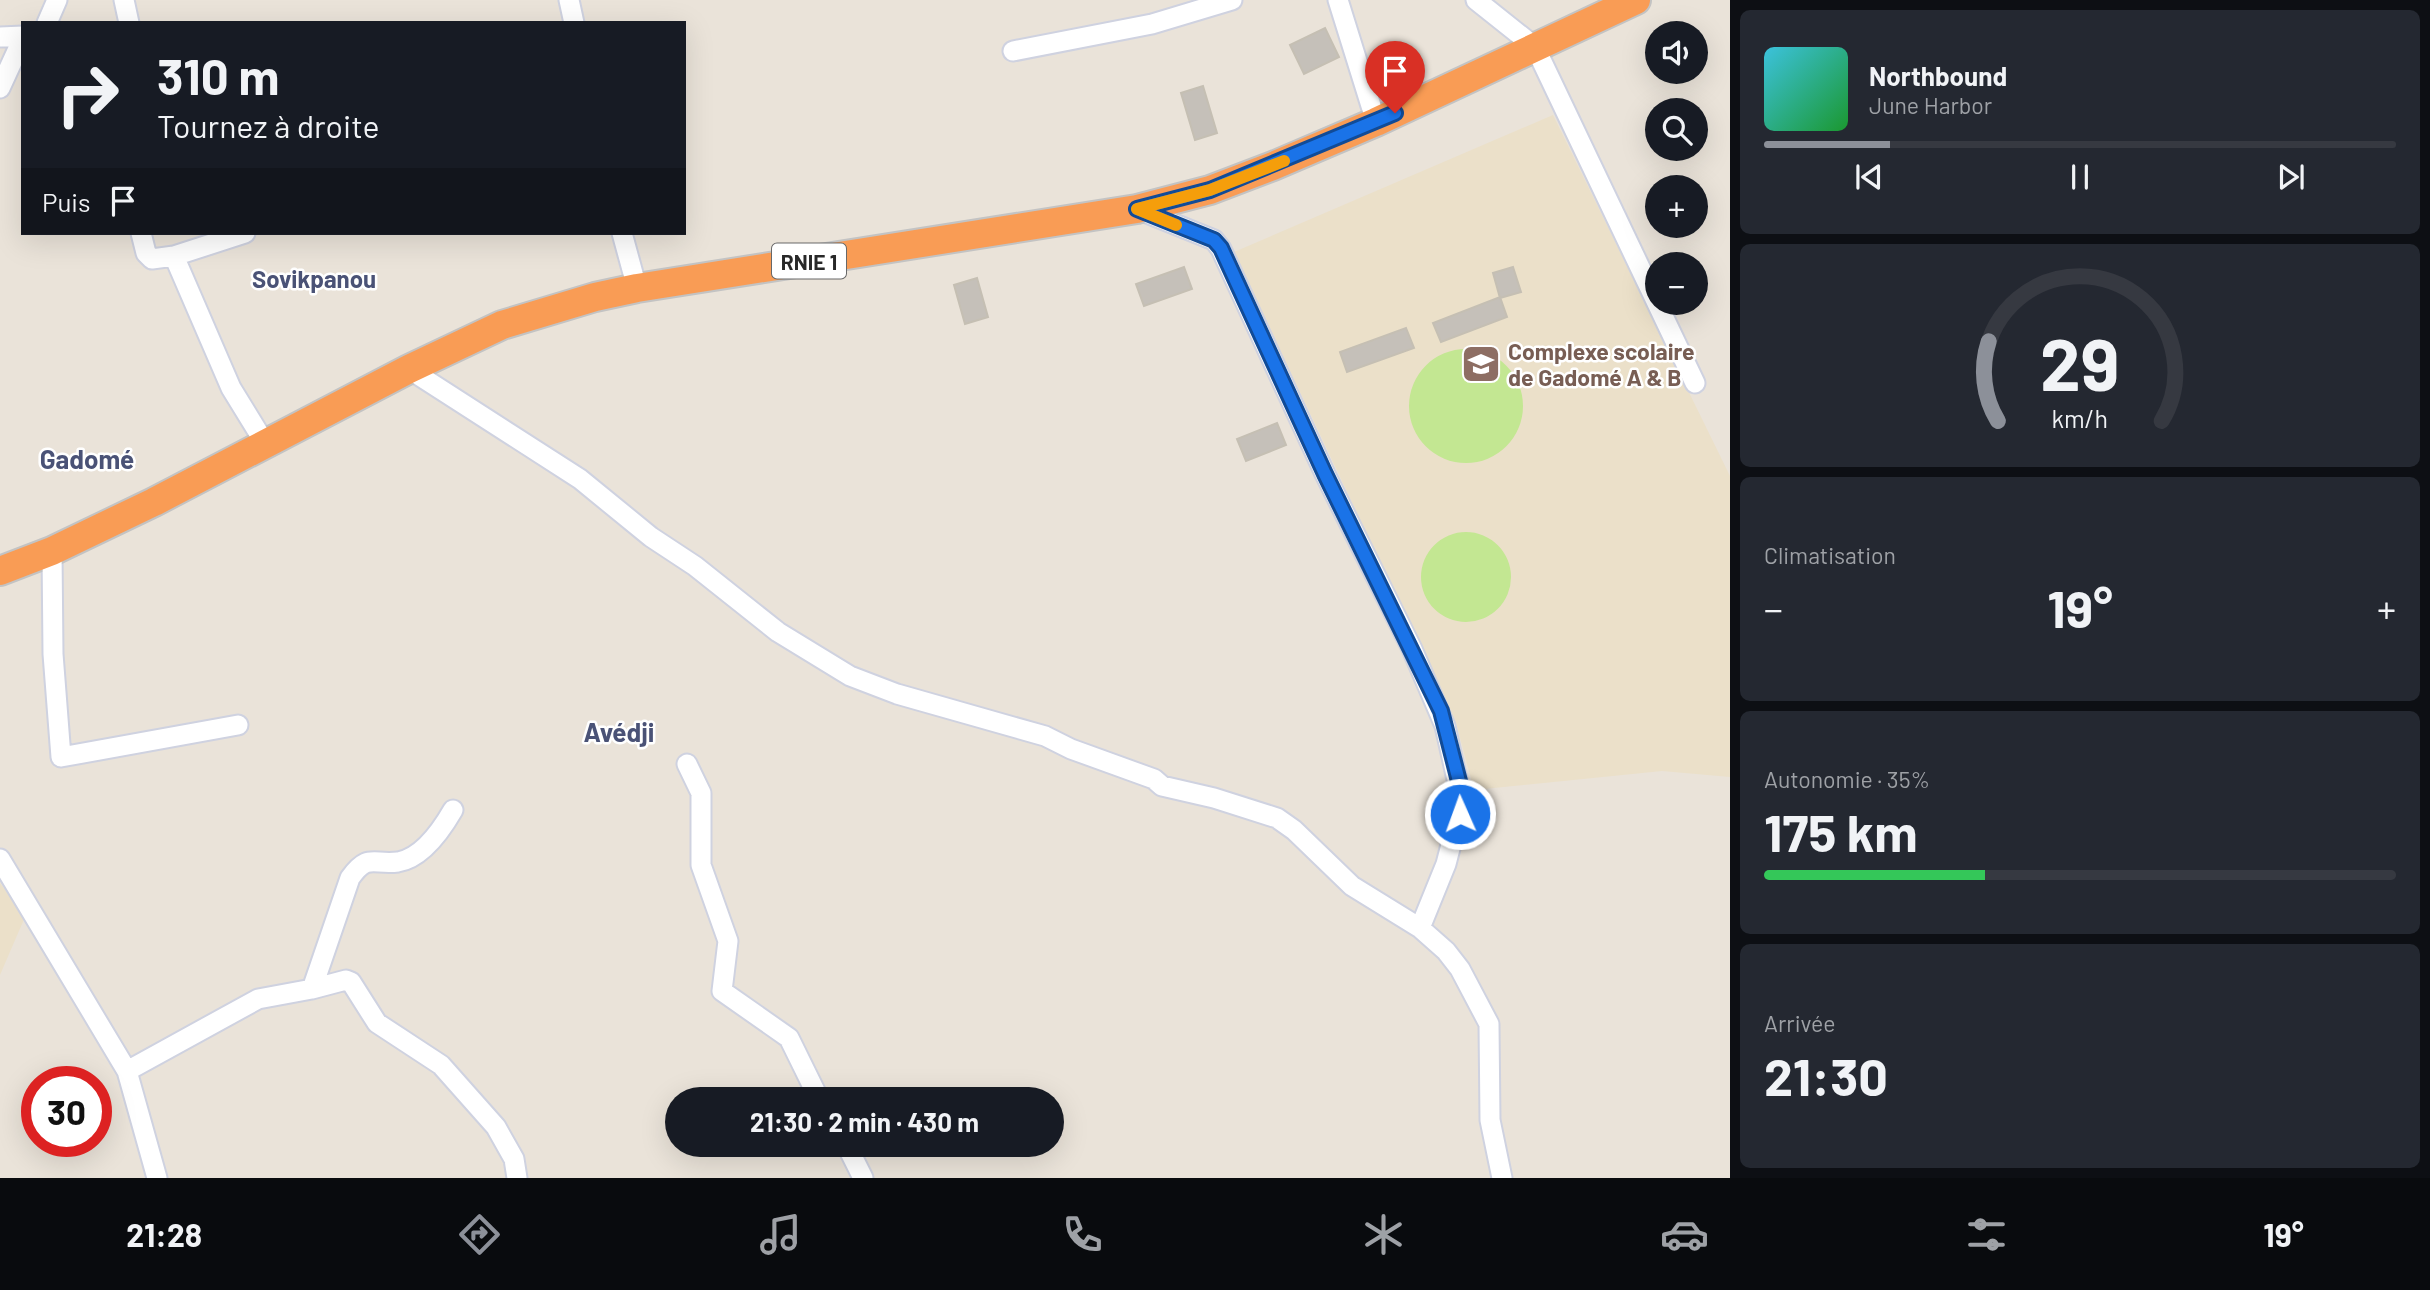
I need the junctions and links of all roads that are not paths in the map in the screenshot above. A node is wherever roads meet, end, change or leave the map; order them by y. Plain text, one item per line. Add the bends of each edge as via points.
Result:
1 (55, 0) edge
2 (124, 0) edge
3 (569, 0) edge
4 (1232, 0) edge
5 (1338, 0) edge
6 (1476, 0) edge
7 (1636, 0) edge
8 (48, 21) edge
9 (129, 21) edge
10 (574, 21) edge
11 (0, 37) edge
12 (21, 37) edge
13 (21, 41) edge
14 (1535, 47) junction
15 (1013, 51) dead end
16 (0, 88) edge
17 (1376, 122) junction
18 (1137, 209) junction
19 (142, 235) edge
20 (239, 235) edge
21 (623, 235) edge
22 (174, 256) junction
23 (637, 288) junction
24 (409, 369) junction
25 (1695, 383) dead end
26 (266, 445) junction
27 (52, 551) junction
28 (0, 571) edge
29 (238, 725) dead end
30 (687, 764) dead end
31 (453, 810) dead end
32 (0, 859) edge
33 (1420, 929) junction
34 (312, 989) junction
35 (127, 1071) junction
36 (814, 1087) edge
37 (852, 1157) edge
38 (158, 1178) edge
39 (517, 1178) edge
40 (863, 1178) edge
41 (1502, 1178) edge

1 - 8 street
2 - 9 street
3 - 10 street
4 - 15 street via 1152,24
5 - 17 street
6 - 14 street
7 - 14 highway, RNIE 1
11 - 12 street
13 - 16 street
14 - 17 highway, RNIE 1
14 - 25 street
17 - 18 highway, RNIE 1 via 1210,190
18 - 23 highway, RNIE 1
18 - 33 street via 1214,240 1221,248 1441,711 1462,802 1446,864
19 - 22 street via 152,259
20 - 22 street
21 - 23 street
22 - 26 street via 231,388
23 - 24 highway, RNIE 1 via 502,325
24 - 26 highway, RNIE 1
24 - 33 street via 580,479 778,632 850,676 1045,736 1150,777 1162,786 1277,818 1352,887
26 - 27 highway, RNIE 1
27 - 28 highway, RNIE 1
27 - 29 street via 61,757
30 - 36 street via 701,793 701,865 728,941 722,991 789,1038
31 - 34 street via 430,844 404,860 373,860 359,866 350,878
32 - 35 street
33 - 41 street via 1460,969 1489,1024 1490,1120
34 - 35 street via 258,999
34 - 39 street via 351,982 382,1027 441,1065 496,1127 514,1159
35 - 38 street
37 - 40 street

